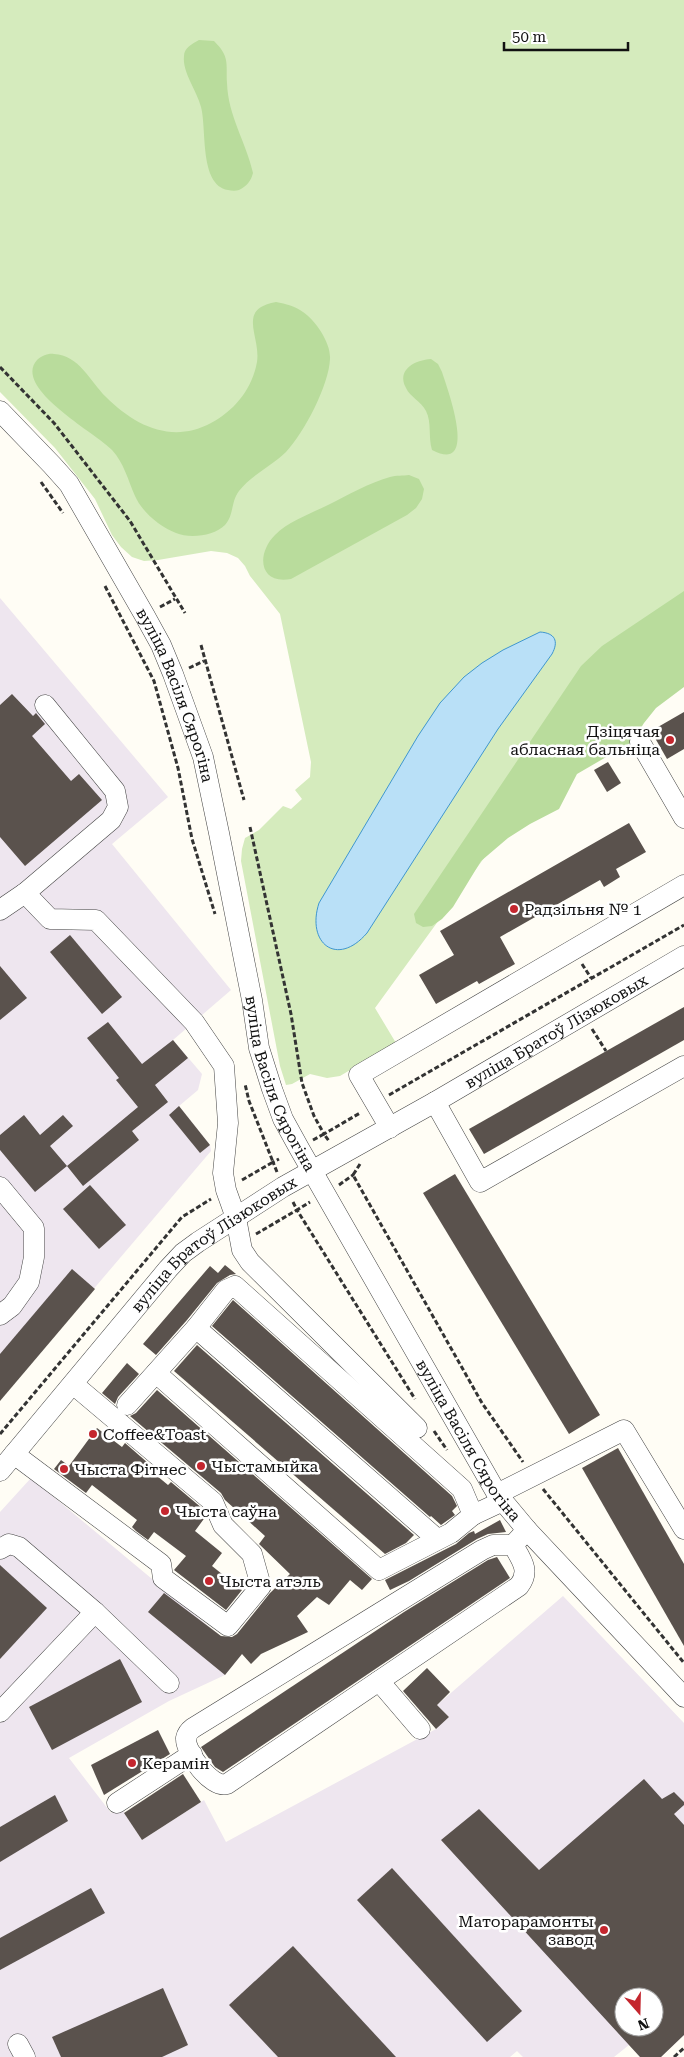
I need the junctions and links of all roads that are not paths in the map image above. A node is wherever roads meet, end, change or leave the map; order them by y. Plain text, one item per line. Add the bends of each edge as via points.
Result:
1 (0, 411) edge
2 (45, 706) dead end
3 (640, 742) dead end
4 (684, 818) edge
5 (684, 885) edge
6 (25, 893) junction
7 (0, 910) edge
8 (684, 956) edge
9 (684, 1066) edge
10 (435, 1102) junction
11 (390, 1128) junction
12 (312, 1171) junction
13 (0, 1188) edge
14 (236, 1218) junction
15 (0, 1315) edge
16 (196, 1328) junction
17 (156, 1373) junction
18 (73, 1384) junction
19 (127, 1405) dead end
20 (417, 1428) dead end
21 (14, 1454) junction
22 (0, 1472) edge
23 (500, 1498) junction
24 (473, 1515) junction
25 (682, 1523) edge
26 (527, 1530) junction
27 (437, 1540) junction
28 (513, 1545) junction
29 (0, 1549) edge
30 (95, 1612) junction
31 (379, 1681) junction
32 (169, 1683) dead end
33 (684, 1697) edge
34 (0, 1712) edge
35 (420, 1729) dead end
36 (192, 1754) junction
37 (116, 1803) dead end

1 - 12 street, вуліца Васіля Сярогіна via 69,484 161,645 173,674 203,757 220,832 259,1048 284,1119
2 - 6 street via 115,791 118,807 111,820
3 - 4 street
5 - 11 street via 359,1075
6 - 7 street
6 - 14 street via 50,919 96,920 194,1022 224,1066 228,1123 223,1173
8 - 10 street, вуліца Братоў Лізюковых
9 - 10 street via 480,1182
10 - 11 street, вуліца Братоў Лізюковых
11 - 12 street, вуліца Братоў Лізюковых
12 - 14 street, вуліца Братоў Лізюковых
12 - 23 street, вуліца Васіля Сярогіна
13 - 15 street via 34,1228 34,1257 28,1282 12,1306
14 - 18 street, вуліца Братоў Лізюковых via 182,1254
14 - 20 street via 242,1250 250,1262
16 - 17 street
16 - 24 street via 226,1290 235,1286 462,1489
16 - 27 street
17 - 19 street
17 - 27 street via 379,1570
18 - 21 street, вуліца Братоў Лізюковых
18 - 21 street via 213,1502 223,1525 252,1554 261,1586 228,1626 163,1578 161,1564
21 - 22 street, вуліца Братоў Лізюковых
23 - 24 street
23 - 25 street via 533,1476 624,1430
23 - 26 street, вуліца Васіля Сярогіна
24 - 27 street via 452,1533
26 - 28 street
26 - 33 street, вуліца Васіля Сярогіна
28 - 31 street via 526,1569 520,1586
28 - 36 street via 494,1545 482,1550 192,1728 186,1739
29 - 30 street via 9,1544 19,1547
30 - 32 street
30 - 34 street
31 - 35 street
31 - 36 street via 227,1784 216,1784 208,1779
36 - 37 street

